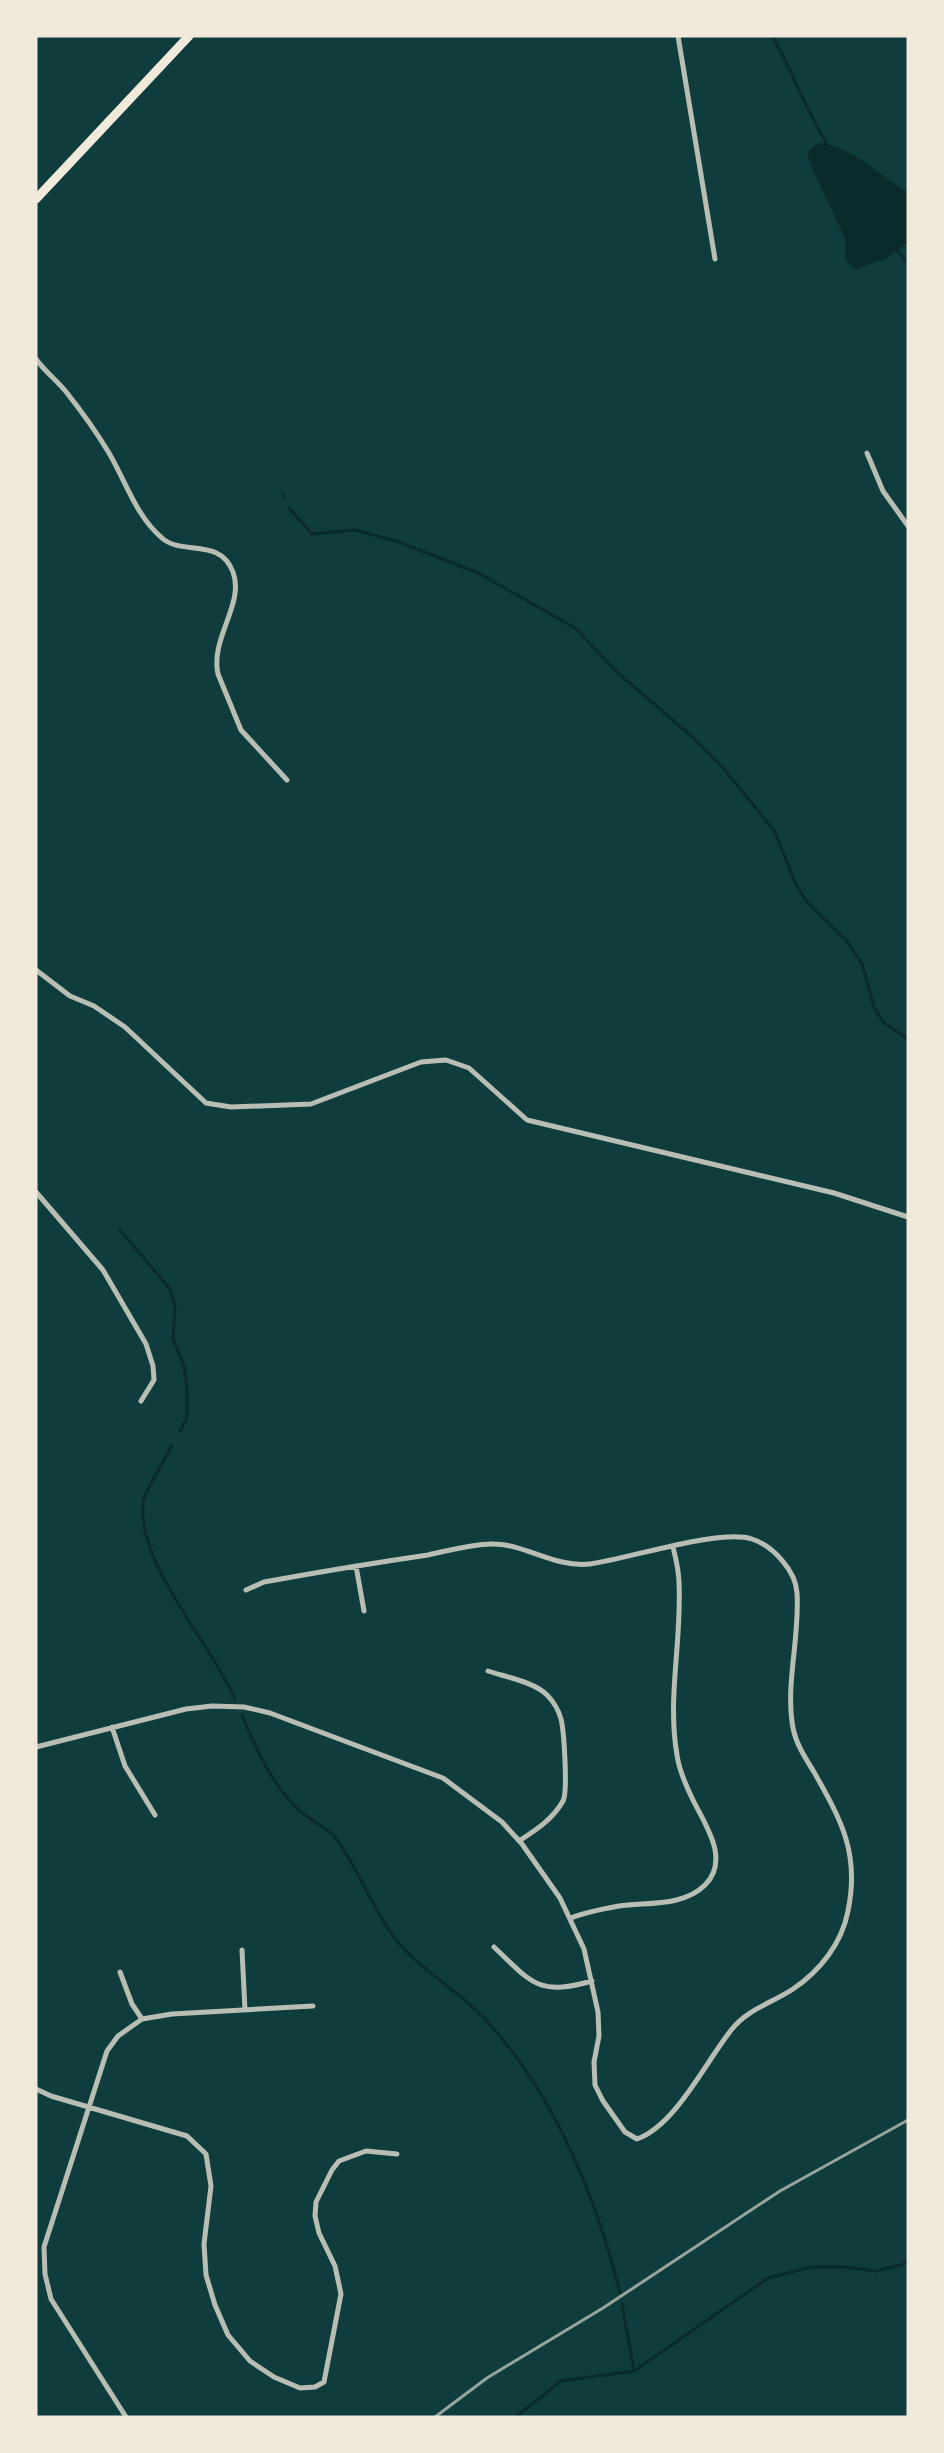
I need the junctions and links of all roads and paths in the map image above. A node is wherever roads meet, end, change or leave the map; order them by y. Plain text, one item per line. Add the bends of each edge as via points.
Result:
1 (189, 36) edge
2 (678, 36) edge
3 (36, 199) edge
4 (715, 259) dead end
5 (36, 359) edge
6 (867, 453) dead end
7 (908, 526) edge
8 (287, 780) dead end
9 (36, 970) edge
10 (36, 1192) edge
11 (908, 1217) edge
12 (141, 1401) dead end
13 (674, 1547) junction
14 (356, 1566) junction
15 (246, 1590) dead end
16 (364, 1611) dead end
17 (488, 1671) dead end
18 (112, 1727) junction
19 (36, 1746) edge
20 (155, 1815) dead end
21 (519, 1841) junction
22 (570, 1918) junction
23 (495, 1947) dead end
24 (242, 1950) dead end
25 (120, 1972) dead end
26 (592, 1981) junction
27 (313, 2006) dead end
28 (245, 2010) junction
29 (142, 2019) junction
30 (36, 2090) edge
31 (88, 2107) junction
32 (397, 2154) dead end
33 (126, 2417) edge

1 - 3 main road
2 - 4 street
5 - 8 street via 66,392 109,453 148,523 164,540 210,549 233,570 236,594 221,635 218,674 241,730
6 - 7 street via 883,491
9 - 11 street via 70,996 94,1006 125,1027 206,1103 231,1107 311,1104 421,1062 446,1060 469,1068 527,1120 834,1193
10 - 12 street via 103,1270 146,1344 154,1380
13 - 14 street via 587,1564 562,1563 495,1544
13 - 22 street via 680,1612 673,1718 677,1758 692,1800 711,1834 715,1868 695,1894 679,1900 589,1911
13 - 26 street via 734,1536 753,1539 774,1552 790,1570 797,1591 793,1730 843,1827 851,1856 848,1910 841,1935 812,1974 792,1990 748,2013 669,2116 649,2135 637,2139 625,2132 595,2085 599,2024
14 - 15 street via 264,1582
14 - 16 street
17 - 21 street via 546,1694 561,1720 565,1798 540,1827
18 - 19 street
18 - 20 street via 125,1766
18 - 21 street via 212,1706 270,1713 442,1778 502,1822
21 - 22 street via 541,1868
22 - 26 street via 584,1948
23 - 26 street via 526,1977 542,1986 554,1989
24 - 28 street
25 - 29 street
27 - 28 street
28 - 29 street
29 - 31 street via 118,2036 107,2051
30 - 31 street
31 - 32 street via 186,2136 206,2154 211,2186 204,2244 206,2275 214,2305 228,2335 250,2361 300,2388 324,2382 341,2294 335,2266 319,2233 316,2202 339,2161 366,2151
31 - 33 street via 44,2247 45,2274 51,2299

